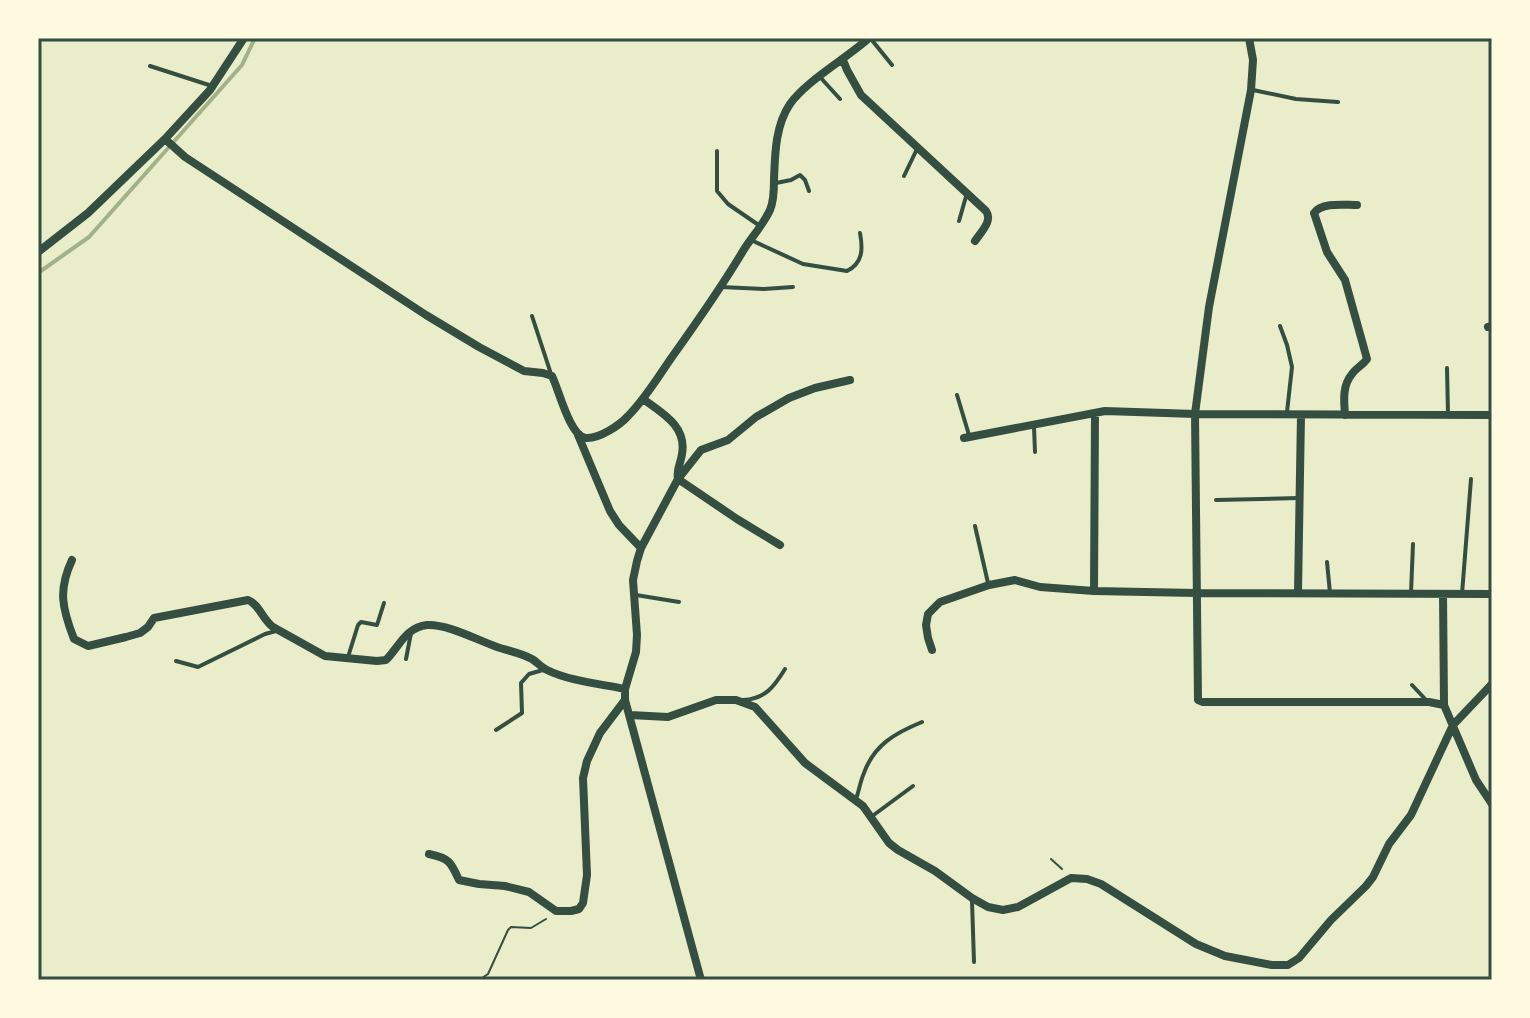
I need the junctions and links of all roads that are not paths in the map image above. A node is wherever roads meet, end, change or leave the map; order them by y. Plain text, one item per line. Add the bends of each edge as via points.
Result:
1 (244, 38) edge
2 (869, 38) edge
3 (1249, 38) edge
4 (843, 60) junction
5 (892, 65) dead end
6 (150, 66) dead end
7 (820, 77) junction
8 (213, 86) junction
9 (1251, 90) junction
10 (840, 99) dead end
11 (1338, 102) dead end
12 (167, 140) junction
13 (918, 147) junction
14 (717, 151) dead end
15 (904, 176) dead end
16 (774, 183) junction
17 (809, 191) dead end
18 (967, 193) junction
19 (1357, 205) dead end
20 (959, 221) dead end
21 (760, 226) junction
22 (860, 233) dead end
23 (751, 240) junction
24 (975, 241) dead end
25 (38, 252) edge
26 (721, 287) junction
27 (793, 287) dead end
28 (532, 316) dead end
29 (1280, 326) dead end
30 (1447, 368) dead end
31 (552, 376) junction
32 (850, 380) dead end
33 (957, 395) dead end
34 (643, 399) junction
35 (1095, 413) junction
36 (1195, 414) junction
37 (1287, 414) junction
38 (1301, 415) junction
39 (1345, 415) junction
40 (1492, 415) edge
41 (1448, 416) junction
42 (1034, 424) junction
43 (578, 435) junction
44 (967, 438) joint
45 (1035, 452) dead end
46 (678, 479) junction
47 (1471, 479) dead end
48 (1299, 498) junction
49 (1216, 500) dead end
50 (975, 526) dead end
51 (1413, 544) dead end
52 (780, 545) dead end
53 (641, 548) junction
54 (72, 560) dead end
55 (1327, 562) dead end
56 (989, 585) junction
57 (1094, 591) junction
58 (1298, 592) junction
59 (1196, 593) junction
60 (1330, 593) junction
61 (1411, 593) junction
62 (1443, 594) junction
63 (1462, 594) junction
64 (1492, 594) edge
65 (634, 595) junction
66 (679, 602) dead end
67 (384, 603) dead end
68 (412, 630) junction
69 (283, 632) junction
70 (932, 650) dead end
71 (348, 659) junction
72 (406, 659) dead end
73 (176, 661) dead end
74 (546, 669) junction
75 (785, 669) dead end
76 (1492, 684) edge
77 (1412, 685) dead end
78 (625, 689) junction
79 (625, 700) junction
80 (736, 700) junction
81 (1429, 702) junction
82 (1444, 705) junction
83 (630, 715) junction
84 (922, 722) dead end
85 (1453, 725) junction
86 (496, 730) dead end
87 (913, 786) dead end
88 (856, 799) junction
89 (1492, 804) edge
90 (871, 817) junction
91 (429, 854) dead end
92 (972, 898) junction
93 (974, 962) dead end
94 (701, 980) edge

1 - 8 street
2 - 4 street
2 - 5 lane
3 - 9 street
4 - 7 street
4 - 13 street via 861,95
6 - 8 lane
7 - 10 lane
7 - 16 street via 790,104 782,119
8 - 12 street
9 - 11 lane
9 - 36 street via 1209,307
12 - 25 street
12 - 31 street via 413,307 524,371
13 - 15 lane
13 - 18 street
14 - 21 lane via 717,191
16 - 17 lane via 800,175
16 - 21 street via 770,210
18 - 20 lane
18 - 24 street via 989,215
19 - 39 street via 1324,206 1314,213 1327,252 1345,280 1367,359 1346,385
21 - 23 street
22 - 23 lane via 863,249 847,271 803,264
23 - 26 street
26 - 27 lane
26 - 34 street
28 - 31 lane
29 - 37 lane via 1292,367
30 - 41 lane
31 - 43 street
32 - 46 street via 789,398 728,440 701,450
33 - 44 lane
34 - 43 street via 616,427 594,437
34 - 46 street via 680,432
35 - 36 street
35 - 42 street
35 - 57 street
36 - 37 street
36 - 59 street
37 - 38 street
38 - 39 street
38 - 48 street
39 - 41 street
40 - 41 street
42 - 44 street
42 - 45 lane
43 - 53 street via 610,511
46 - 52 street
46 - 53 street
47 - 63 lane
48 - 49 lane
48 - 58 street
50 - 56 lane
51 - 61 lane
53 - 65 street
54 - 69 street via 62,594 74,639 88,646 140,633 154,618 243,600 254,602 267,622
55 - 60 lane
56 - 57 street via 1015,580
56 - 70 street via 931,609 926,625
57 - 59 street
58 - 59 street
58 - 60 street
59 - 81 street via 1200,701
60 - 61 street
61 - 62 street
62 - 63 street
62 - 82 street
63 - 64 street
65 - 66 lane
65 - 78 street via 636,652
67 - 71 lane via 377,625 358,625
68 - 71 street via 386,660
68 - 72 lane
68 - 74 street via 426,625 456,631 531,658
69 - 71 street via 325,656
69 - 73 lane via 271,631 198,667
74 - 78 street
74 - 86 lane via 524,678 522,713
75 - 80 lane via 759,698
76 - 85 street
77 - 81 lane
78 - 79 street
79 - 83 street
79 - 91 street via 597,740 583,778 587,875 579,909 556,911 529,892 459,880 451,863
80 - 83 street via 716,700 668,717
80 - 88 street via 755,707 805,763
81 - 82 street
82 - 85 street
83 - 94 street
84 - 88 lane via 873,752
85 - 89 street
85 - 92 street via 1411,815 1373,877 1288,965 1225,956 1196,944 1087,879 1071,878 1003,910
87 - 90 lane
88 - 90 street
90 - 92 street via 889,843
92 - 93 lane

